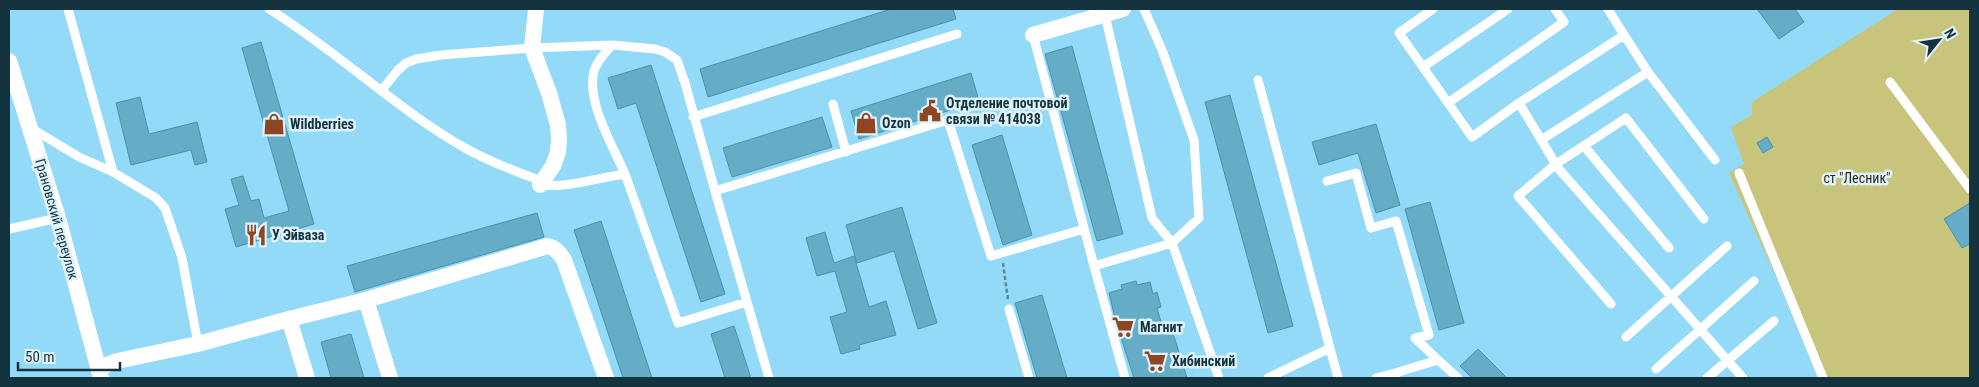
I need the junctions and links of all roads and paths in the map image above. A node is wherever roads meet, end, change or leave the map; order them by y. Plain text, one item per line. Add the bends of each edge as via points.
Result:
1 (68, 9) edge
2 (268, 9) edge
3 (536, 9) edge
4 (1123, 9) edge
5 (1144, 9) edge
6 (1433, 9) edge
7 (1508, 9) edge
8 (1555, 9) edge
9 (1610, 9) edge
10 (1105, 15) junction
11 (957, 34) dead end
12 (1033, 35) joint
13 (1624, 35) junction
14 (612, 45) junction
15 (532, 48) junction
16 (9, 61) edge
17 (1423, 67) junction
18 (1648, 72) junction
19 (1258, 80) dead end
20 (1890, 82) dead end
21 (12, 84) edge
22 (382, 91) junction
23 (1519, 103) junction
24 (833, 104) dead end
25 (1448, 104) junction
26 (693, 117) junction
27 (30, 128) junction
28 (1541, 140) junction
29 (1584, 146) junction
30 (846, 152) junction
31 (1715, 160) dead end
32 (1556, 164) junction
33 (113, 172) junction
34 (1739, 173) dead end
35 (625, 174) junction
36 (1327, 181) dead end
37 (540, 185) junction
38 (1970, 189) edge
39 (715, 191) junction
40 (58, 218) junction
41 (1704, 219) dead end
42 (9, 229) edge
43 (1084, 229) junction
44 (1172, 243) junction
45 (1727, 246) dead end
46 (1669, 248) dead end
47 (1006, 251) junction
48 (1094, 266) junction
49 (1754, 281) dead end
50 (1670, 296) junction
51 (366, 300) junction
52 (747, 302) junction
53 (1611, 304) dead end
54 (1009, 309) joint
55 (289, 319) junction
56 (1774, 321) dead end
57 (1700, 329) junction
58 (1626, 338) dead end
59 (198, 344) junction
60 (1330, 348) junction
61 (1438, 360) junction
62 (1727, 361) junction
63 (1656, 368) dead end
64 (100, 373) edge
65 (1395, 376) edge
66 (307, 378) edge
67 (390, 378) edge
68 (606, 378) edge
69 (769, 378) edge
70 (1028, 378) edge
71 (1125, 378) edge
72 (1219, 378) edge
73 (1268, 378) edge
74 (1338, 378) edge
75 (1376, 378) edge
76 (1458, 378) edge
77 (1706, 378) edge
78 (1742, 378) edge
79 (1823, 378) edge

1 - 33 lane
2 - 22 lane via 302,30
3 - 15 street
4 - 10 street
5 - 44 lane via 1194,140 1199,218
6 - 17 lane via 1399,32
7 - 17 lane
8 - 25 lane via 1564,22
9 - 13 lane
10 - 12 street
10 - 44 lane via 1152,218
11 - 26 lane
12 - 43 lane
13 - 18 lane
13 - 23 lane
14 - 15 lane
14 - 26 lane via 655,49 677,60
14 - 35 lane via 601,57 592,79 594,98
15 - 22 lane via 416,59 398,70
15 - 37 street via 549,93 559,139 553,166
16 - 21 street, Грановский переулок
17 - 25 lane
18 - 28 lane
18 - 31 lane
19 - 60 lane
20 - 38 lane
21 - 27 street, Грановский переулок
22 - 37 lane via 466,149 539,180
23 - 25 lane via 1472,137
23 - 28 lane
24 - 30 lane
26 - 39 lane
27 - 33 lane via 79,158
27 - 40 street, Грановский переулок
28 - 32 lane
29 - 32 lane
29 - 41 lane via 1626,118
29 - 46 lane
30 - 39 lane
30 - 47 lane via 948,120 992,256
32 - 50 lane
32 - 53 lane via 1518,196
33 - 59 lane via 156,198 165,208 182,258
34 - 79 lane
35 - 37 lane via 572,185
35 - 52 lane via 678,323
36 - 61 lane via 1356,173 1371,228 1396,220 1429,335 1415,338
39 - 52 lane
40 - 42 lane
40 - 64 street, Грановский переулок
43 - 47 lane
43 - 48 lane
44 - 48 lane
44 - 72 lane
45 - 50 lane
47 - 54 path via 1002,266
48 - 71 lane
49 - 57 lane
50 - 57 lane
50 - 58 lane
51 - 55 street
51 - 67 street
51 - 68 street via 552,247 564,260
52 - 69 lane
54 - 70 lane
55 - 59 street
55 - 66 street
56 - 62 lane
57 - 62 lane
57 - 63 lane
59 - 64 street via 117,361
60 - 73 lane
60 - 74 lane
61 - 65 lane
61 - 76 lane
62 - 77 lane
62 - 78 lane
65 - 75 lane

